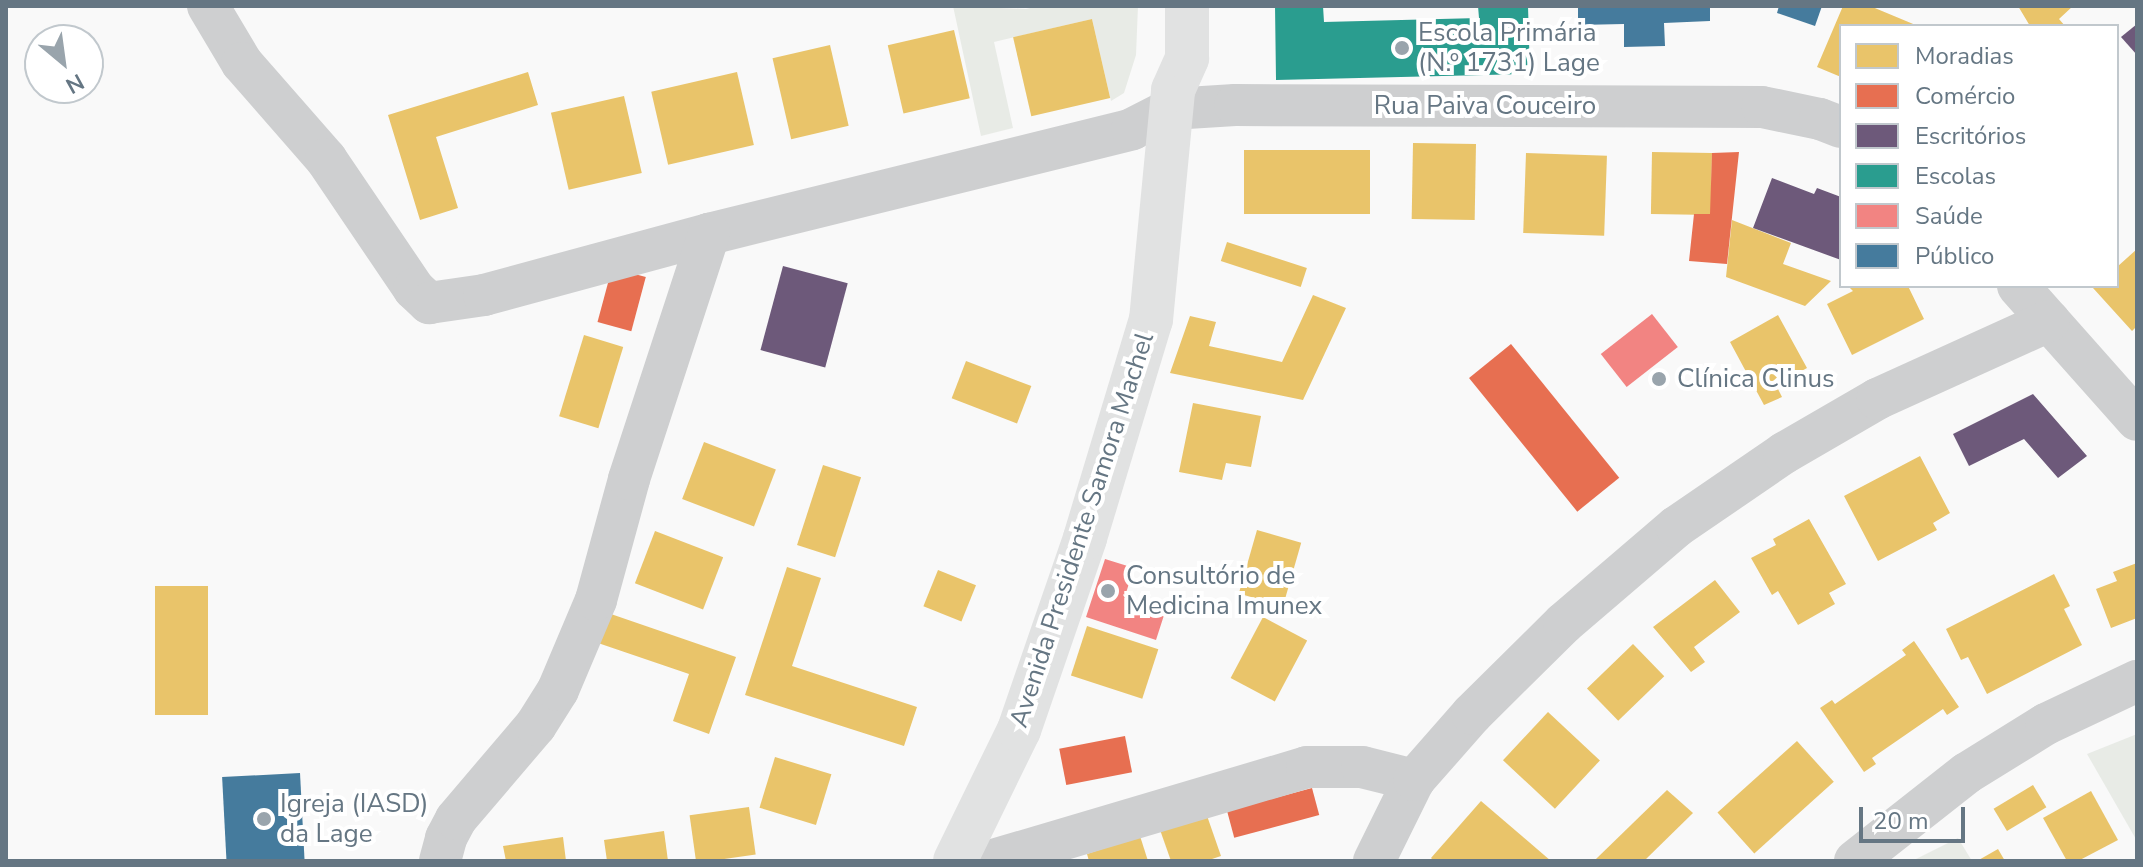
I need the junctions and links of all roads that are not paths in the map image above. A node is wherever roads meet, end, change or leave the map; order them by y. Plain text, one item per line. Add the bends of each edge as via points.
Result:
1 (208, 6) edge
2 (1157, 6) edge
3 (1187, 6) edge
4 (1172, 100) junction
5 (1839, 126) edge
6 (709, 234) junction
7 (2020, 288) edge
8 (2049, 321) junction
9 (2137, 420) edge
10 (2137, 681) edge
11 (1414, 780) junction
12 (440, 861) edge
13 (955, 861) edge
14 (990, 861) edge
15 (1374, 861) edge
16 (1855, 861) edge

1 - 6 street, Rua Paiva Couceiro via 242,63 326,159 422,300 443,303 484,295
2 - 4 main road, Avenida Presidente Samora Machel via 1157,56
3 - 4 main road, Avenida Presidente Samora Machel via 1187,58
4 - 5 street, Rua Paiva Couceiro via 1235,105 1762,107
4 - 6 street, Rua Paiva Couceiro via 1132,129
4 - 13 main road, Avenida Presidente Samora Machel via 1151,320 1019,730
6 - 12 street via 629,479 596,600 558,690 536,725 456,819
7 - 8 street
8 - 9 street
8 - 11 street via 1877,399 1784,453 1676,527 1564,623
10 - 16 street via 2046,724 1967,773
11 - 14 street via 1362,767 1307,767
11 - 15 street

